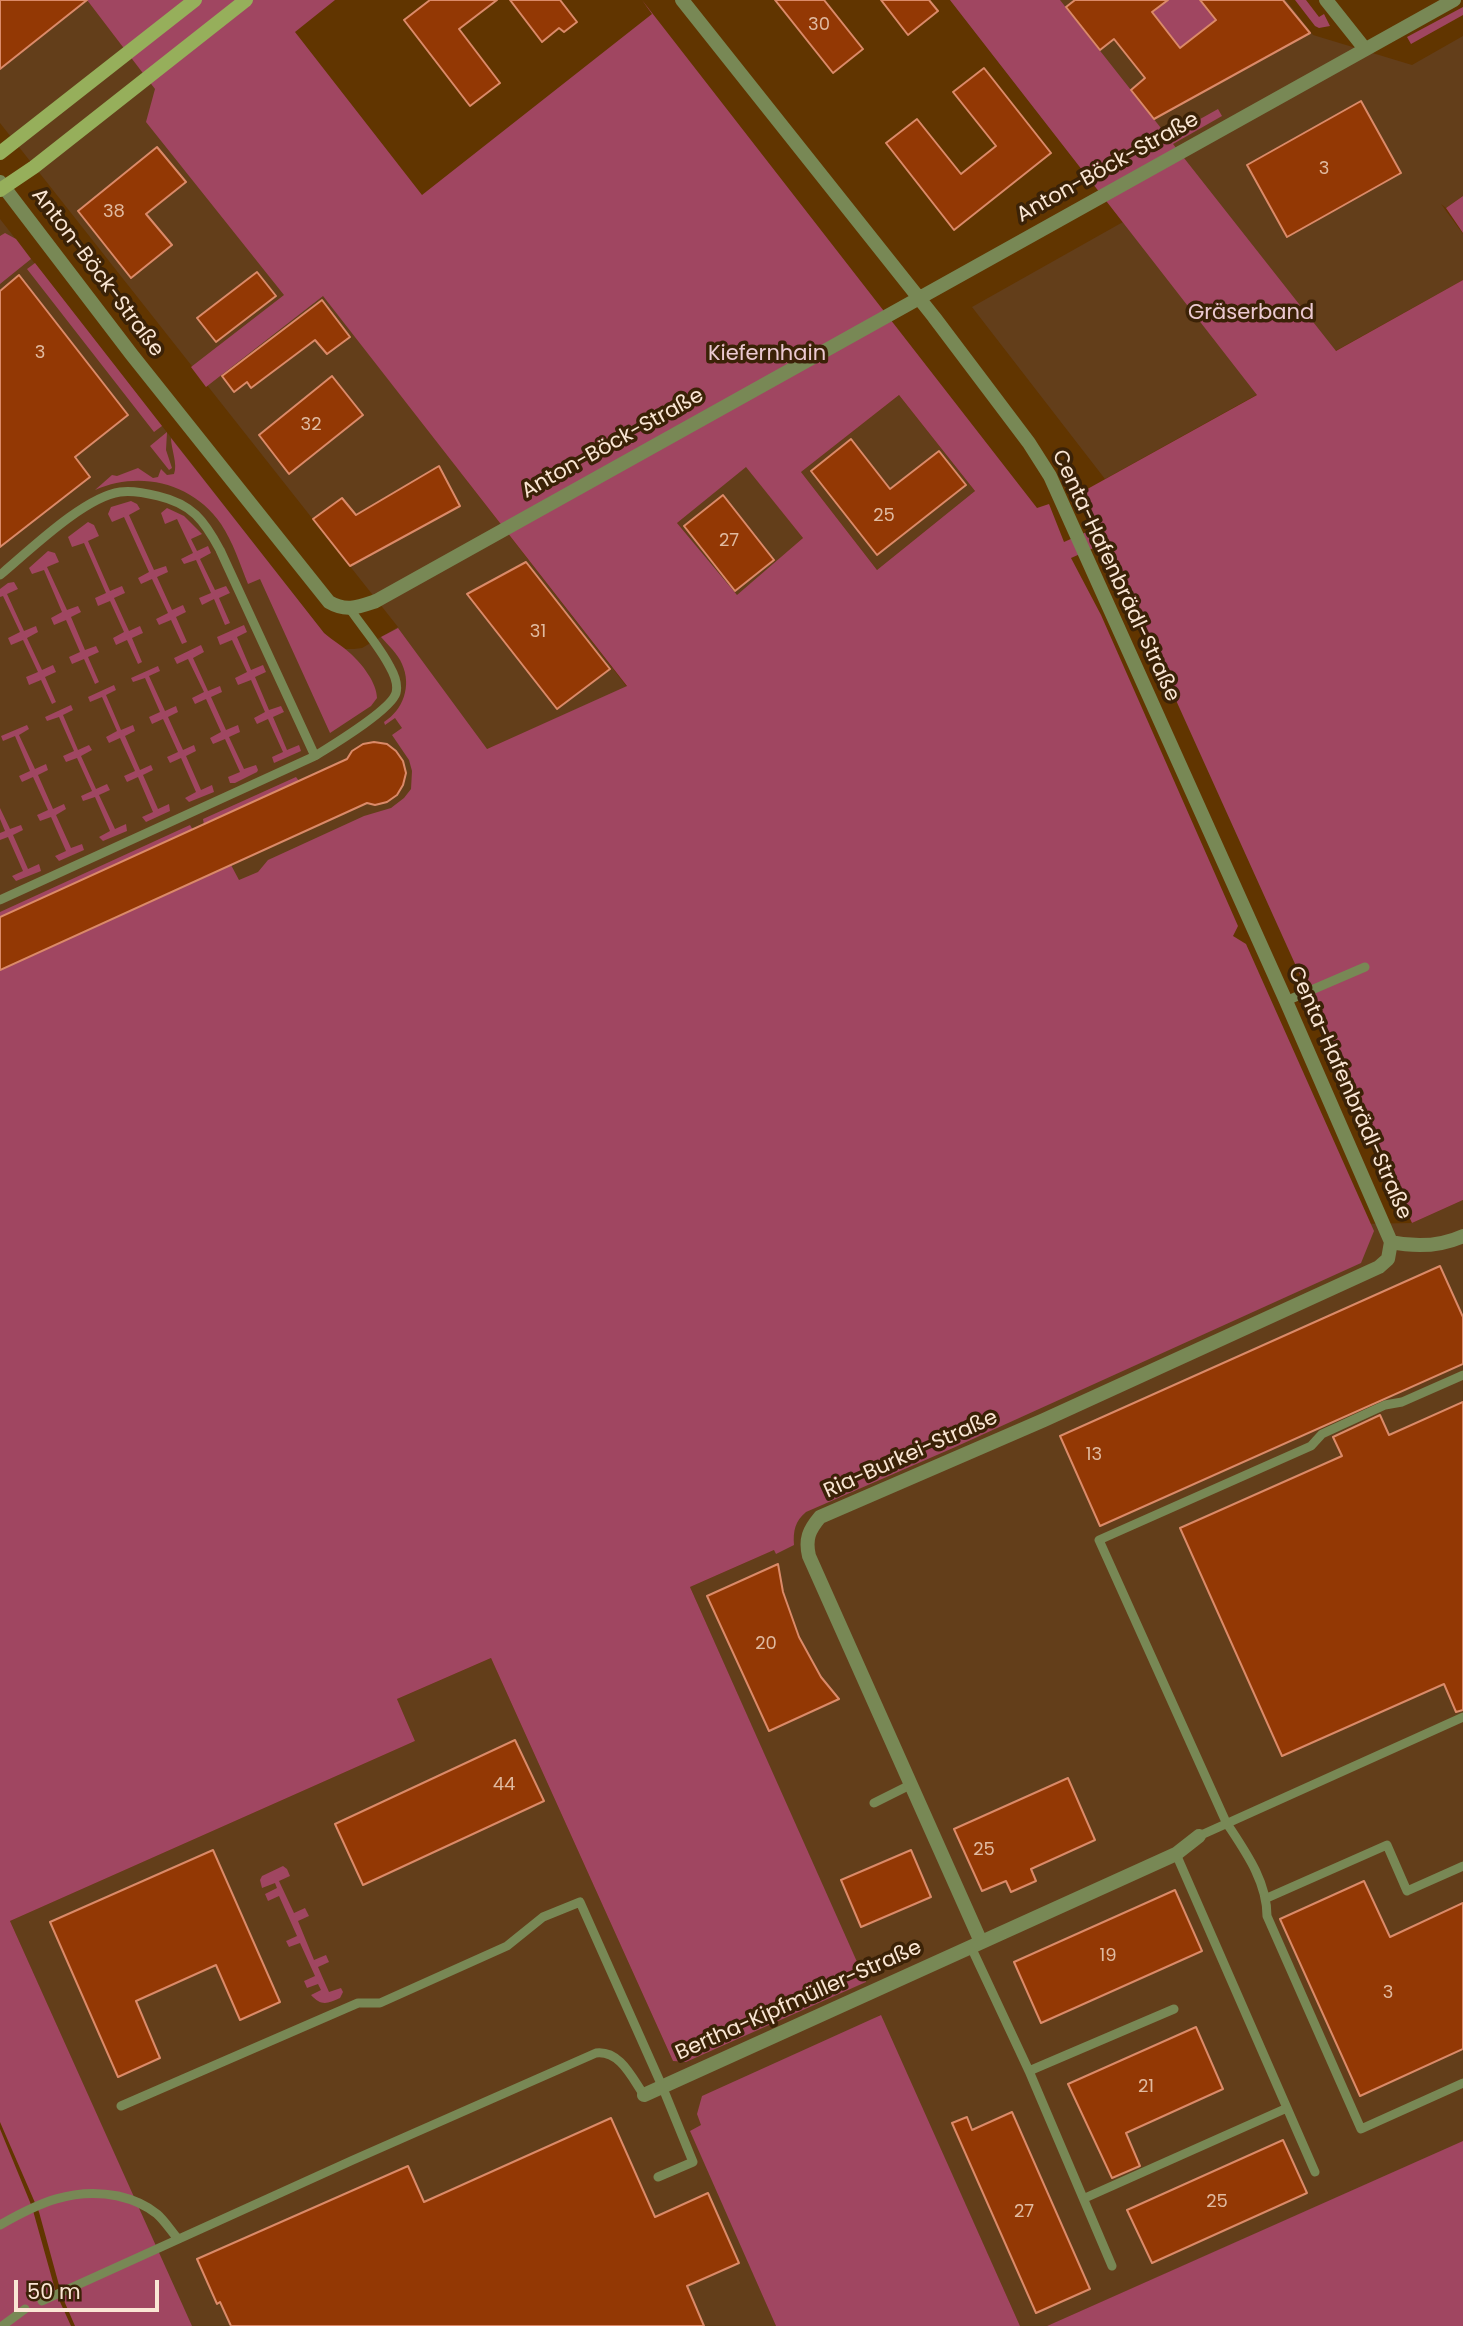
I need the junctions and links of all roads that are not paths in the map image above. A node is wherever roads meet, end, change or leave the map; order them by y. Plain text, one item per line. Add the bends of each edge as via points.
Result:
1 (195, 0) edge
2 (246, 0) edge
3 (682, 0) edge
4 (1326, 0) edge
5 (1454, 0) edge
6 (1365, 49) junction
7 (0, 153) edge
8 (1, 186) edge
9 (918, 299) junction
10 (0, 575) edge
11 (350, 609) junction
12 (315, 756) junction
13 (0, 900) edge
14 (1365, 967) dead end
15 (1286, 1001) junction
16 (1463, 1236) edge
17 (1391, 1242) junction
18 (1463, 1375) edge
19 (1463, 1717) edge
20 (910, 1785) junction
21 (874, 1803) dead end
22 (1226, 1822) junction
23 (1199, 1836) joint
24 (1176, 1854) junction
25 (1463, 1866) edge
26 (1267, 1898) junction
27 (976, 1945) junction
28 (1174, 2009) dead end
29 (1029, 2071) junction
30 (1463, 2083) edge
31 (662, 2086) junction
32 (643, 2095) joint
33 (121, 2106) dead end
34 (1287, 2108) junction
35 (1315, 2172) dead end
36 (658, 2177) dead end
37 (1085, 2199) junction
38 (0, 2225) edge
39 (178, 2239) junction
40 (1112, 2266) dead end
41 (42, 2301) dead end
42 (25, 2308) dead end
43 (2, 2326) edge

1 - 7 main road
2 - 8 main road via 34,166
3 - 9 street, Centa-Hafenbrädl-Straße
4 - 6 street
5 - 6 street, Anton-Böck-Straße
6 - 9 street, Anton-Böck-Straße
8 - 11 street, Anton-Böck-Straße via 329,601
9 - 11 street, Anton-Böck-Straße via 376,601
9 - 15 street, Centa-Hafenbrädl-Straße via 1050,476
10 - 12 lane via 92,502 119,492 142,492 188,507 207,526 220,550
11 - 12 lane via 390,666 396,693 351,733
12 - 13 lane
14 - 15 lane
15 - 17 street, Centa-Hafenbrädl-Straße
16 - 17 street via 1414,1246
17 - 20 street, Ria-Burkei-Straße via 1388,1259 1379,1267 820,1517 806,1543 809,1556
18 - 22 lane via 1385,1405 1322,1434 1311,1446 1098,1540
19 - 22 lane
20 - 21 lane
20 - 27 street, Ria-Burkei-Straße
22 - 23 lane
22 - 26 lane
23 - 24 street, Bertha-Kipfmüller-Straße
24 - 27 street, Bertha-Kipfmüller-Straße
24 - 34 lane
25 - 26 lane via 1407,1891 1387,1845
26 - 30 lane via 1267,1916 1361,2129
27 - 29 lane
27 - 31 street, Bertha-Kipfmüller-Straße
28 - 29 lane
29 - 37 lane
31 - 32 street, Bertha-Kipfmüller-Straße
31 - 33 lane via 580,1902 543,1917 508,1946 380,2003 358,2003
31 - 36 lane via 693,2162
32 - 39 lane via 617,2058 596,2053
34 - 35 lane
34 - 37 lane
37 - 40 lane
38 - 39 lane via 56,2198 95,2193 139,2203 157,2214
39 - 41 lane
42 - 43 lane

